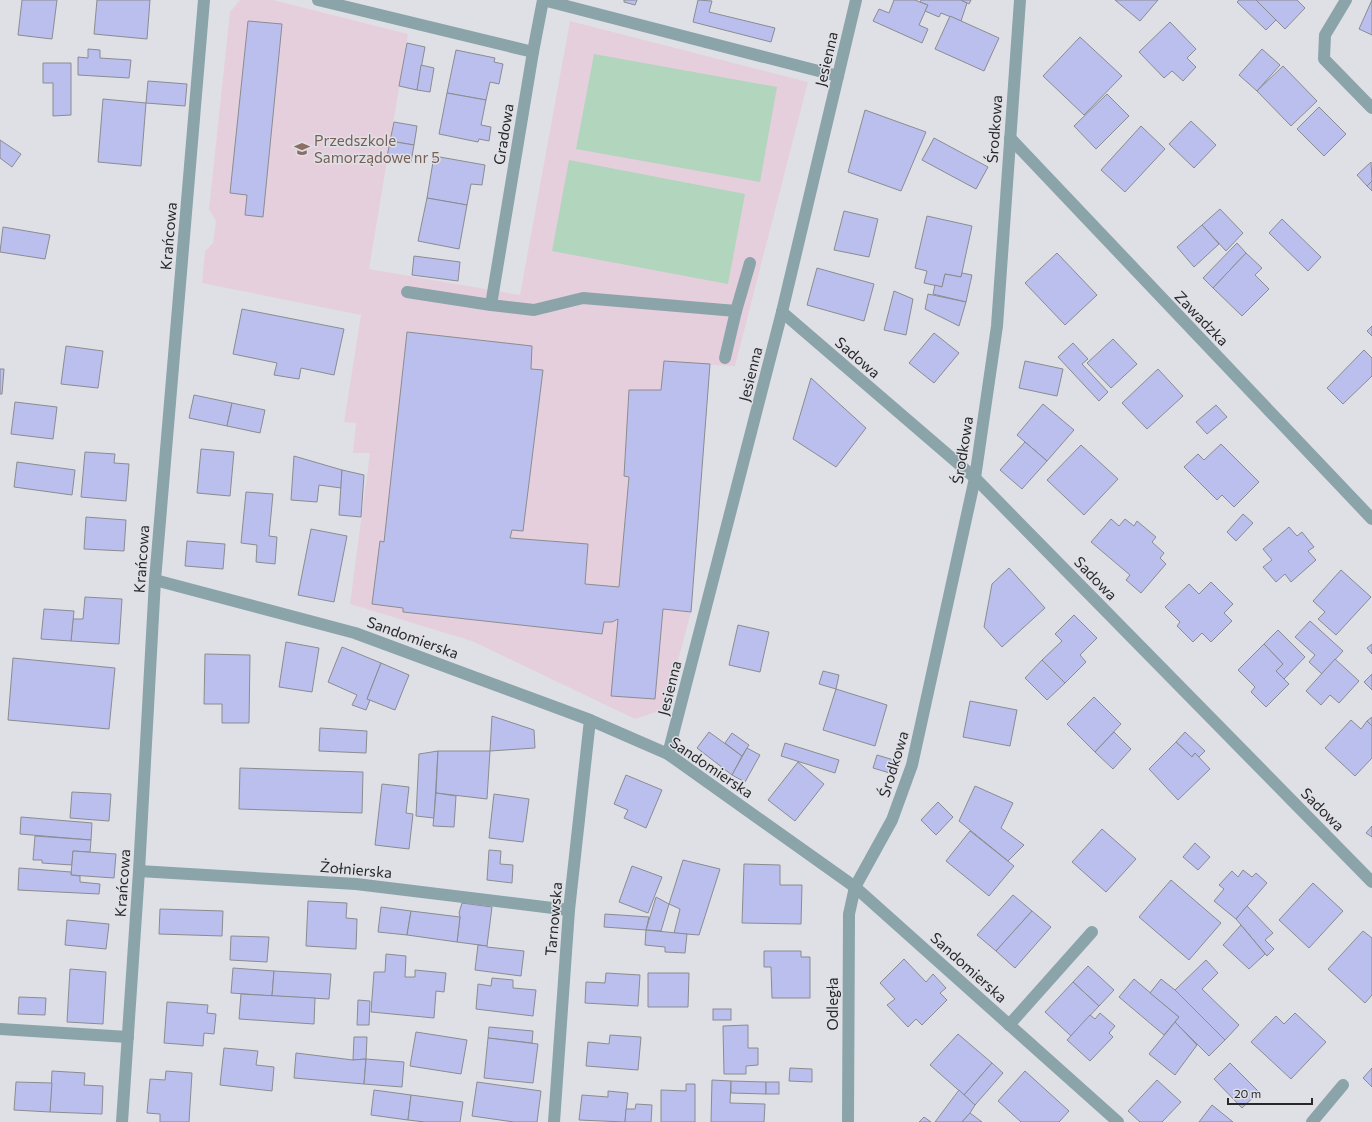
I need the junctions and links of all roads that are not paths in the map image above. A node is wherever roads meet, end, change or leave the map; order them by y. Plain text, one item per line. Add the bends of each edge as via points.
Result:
1 (204, 0) edge
2 (318, 0) edge
3 (543, 0) edge
4 (856, 0) edge
5 (1020, 0) edge
6 (1346, 0) edge
7 (533, 52) junction
8 (838, 76) junction
9 (1372, 108) edge
10 (1010, 138) junction
11 (750, 263) dead end
12 (406, 292) dead end
13 (491, 305) junction
14 (736, 311) junction
15 (782, 312) junction
16 (725, 358) dead end
17 (975, 478) junction
18 (1372, 519) edge
19 (155, 580) junction
20 (590, 720) junction
21 (668, 754) junction
22 (139, 871) junction
23 (1372, 882) edge
24 (855, 887) junction
25 (569, 910) junction
26 (1092, 932) dead end
27 (1009, 1025) junction
28 (0, 1029) edge
29 (128, 1037) junction
30 (1343, 1085) dead end
31 (122, 1122) edge
32 (554, 1122) edge
33 (848, 1122) edge
34 (1118, 1122) edge
35 (1312, 1122) edge

1 - 19 street, Krańcowa
2 - 7 street
3 - 7 street, Gradowa
3 - 8 street
4 - 8 street, Jesienna
5 - 10 street, Środkowa
6 - 9 street via 1325,35 1324,59
7 - 13 street, Gradowa
8 - 15 street, Jesienna
10 - 17 street, Środkowa via 997,326
10 - 18 street, Zawadzka
11 - 14 street
12 - 13 street
13 - 14 street via 534,310 583,298
14 - 16 street
15 - 17 street, Sadowa
15 - 21 street, Jesienna
17 - 23 street, Sadowa
17 - 24 street, Środkowa via 912,765 892,820
19 - 20 street, Sandomierska via 355,633
19 - 22 street, Krańcowa
20 - 21 street, Sandomierska
20 - 25 street, Tarnowska
21 - 24 street, Sandomierska
22 - 25 street, Żołnierska via 356,884
22 - 29 street, Krańcowa
24 - 27 street, Sandomierska
24 - 33 street, Odległa via 849,914
25 - 32 street, Tarnowska
26 - 27 street
27 - 34 street, Sandomierska
28 - 29 street
29 - 31 street, Krańcowa
30 - 35 street

